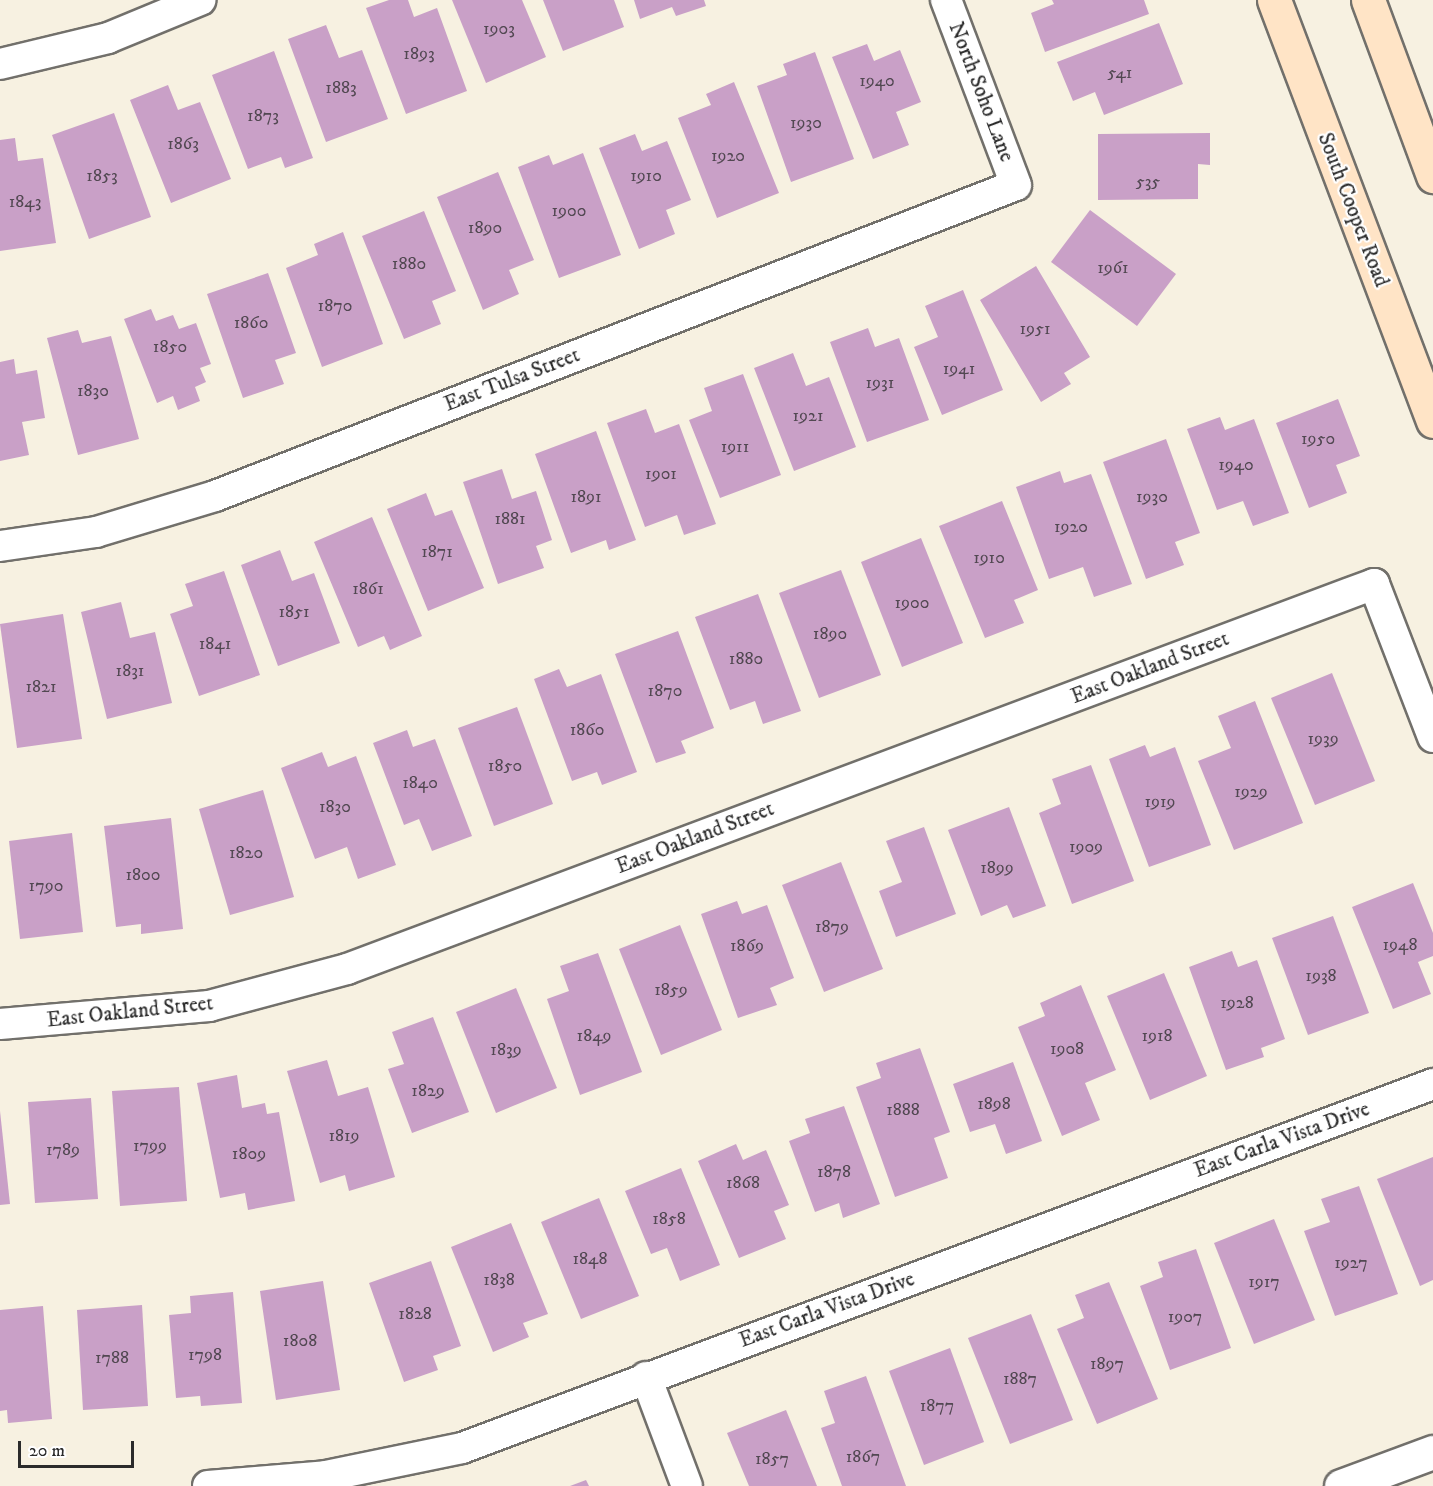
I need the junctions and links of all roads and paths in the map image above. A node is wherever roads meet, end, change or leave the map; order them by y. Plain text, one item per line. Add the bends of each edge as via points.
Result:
1 (200, 0) edge
2 (946, 0) edge
3 (1274, 0) edge
4 (1368, 0) edge
5 (0, 64) edge
6 (1433, 176) edge
7 (1016, 185) joint
8 (1433, 421) edge
9 (0, 546) edge
10 (1433, 737) edge
11 (0, 1024) edge
12 (1433, 1084) edge
13 (646, 1377) junction
14 (1433, 1452) edge
15 (208, 1486) edge
16 (687, 1486) edge
17 (1341, 1486) edge

1 - 5 street via 108,38
2 - 7 street, North Soho Lane
3 - 8 main road, South Cooper Road
4 - 6 main road
7 - 9 street, East Tulsa Street via 215,496 96,532
10 - 11 street, East Oakland Street via 1374,584 347,969 209,1006
12 - 13 street, East Carla Vista Drive
13 - 15 street, East Carla Vista Drive via 462,1448 326,1476
13 - 16 street
14 - 17 street

